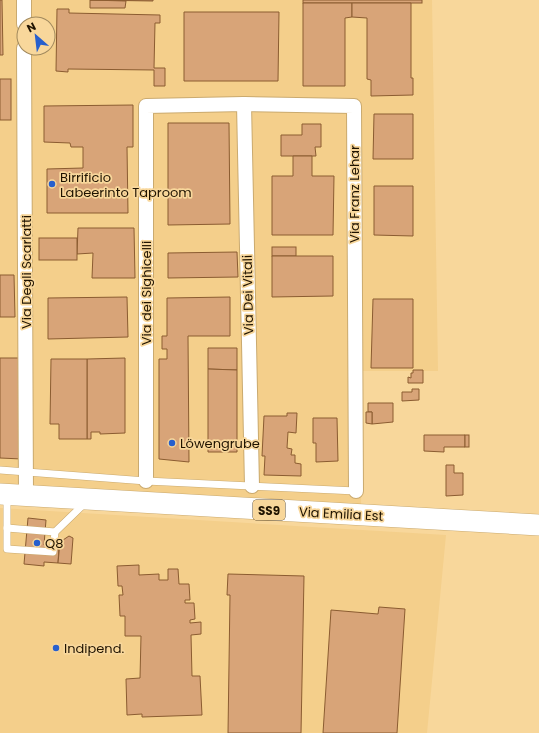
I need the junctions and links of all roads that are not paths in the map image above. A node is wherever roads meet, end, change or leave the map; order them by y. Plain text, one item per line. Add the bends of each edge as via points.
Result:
1 (24, 0) edge
2 (24, 16) edge
3 (24, 56) edge
4 (244, 104) junction
5 (146, 106) joint
6 (0, 470) edge
7 (27, 471) junction
8 (146, 481) junction
9 (252, 486) junction
10 (356, 491) joint
11 (11, 495) edge
12 (89, 500) junction
13 (539, 525) edge
14 (7, 528) junction
15 (55, 532) junction

1 - 2 street
3 - 7 street, Via Degli Scarlatti
4 - 5 street, Via Franz Lehar
4 - 9 street, Via Dei Vitali
4 - 10 street, Via Franz Lehar via 354,106
5 - 8 street, Via dei Sighicelli
6 - 7 lane
7 - 8 lane
7 - 11 street, Via Degli Scarlatti
8 - 9 lane
9 - 10 lane
11 - 12 main road, Via Emilia Est / SS9
11 - 14 lane
12 - 13 main road, Via Emilia Est / SS9
12 - 15 lane
14 - 15 lane
14 - 15 lane via 7,549 53,552

